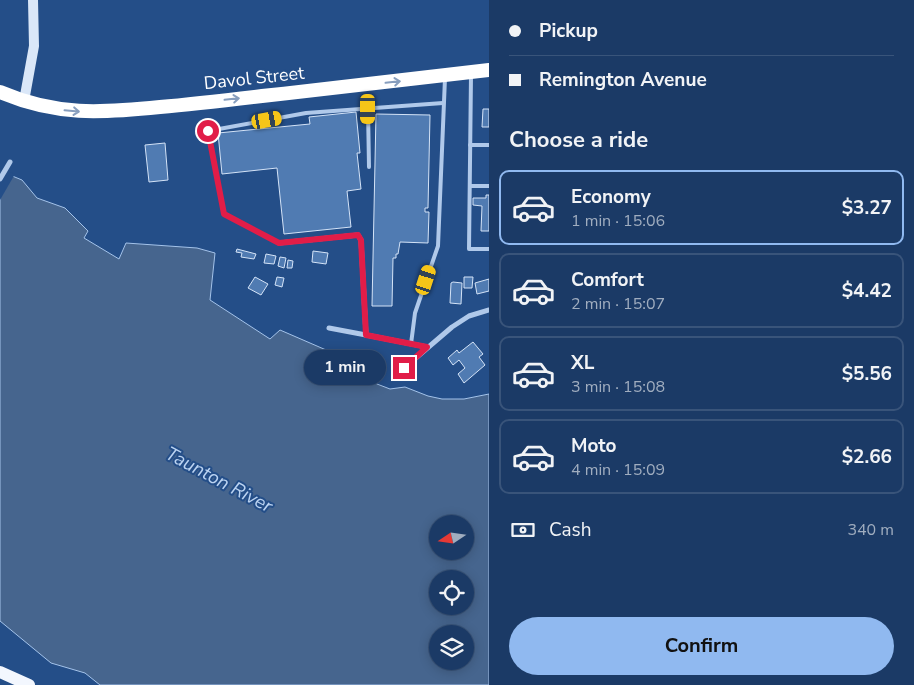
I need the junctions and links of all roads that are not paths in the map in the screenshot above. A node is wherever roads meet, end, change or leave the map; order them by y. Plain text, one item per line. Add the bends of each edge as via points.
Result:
1 (33, 0) edge
2 (489, 70) edge
3 (471, 73) junction
4 (445, 76) junction
5 (0, 92) edge
6 (24, 101) junction
7 (443, 103) junction
8 (368, 109) junction
9 (470, 145) junction
10 (489, 145) edge
11 (10, 162) dead end
12 (369, 167) dead end
13 (0, 179) edge
14 (470, 186) junction
15 (489, 186) edge
16 (279, 243) joint
17 (489, 249) edge
18 (489, 310) edge
19 (330, 328) dead end
20 (366, 335) junction
21 (411, 344) junction
22 (427, 347) junction
23 (404, 368) dead end
24 (0, 672) edge
25 (29, 685) edge

1 - 6 main road via 34,46
2 - 3 highway, Davol Street
3 - 4 highway, Davol Street
3 - 9 lane
6 -> 4 highway, Davol Street via 70,111 118,111
4 - 7 lane
5 - 6 highway, Davol Street
7 - 8 lane
7 - 21 lane via 438,246 415,314
8 - 12 lane
8 - 16 lane via 306,114 208,131 224,214
9 - 10 lane
9 - 14 lane
11 - 13 street
14 - 15 lane
14 - 17 lane via 469,249
16 - 20 street via 358,235 361,240
18 - 22 street via 468,316
19 - 20 street
20 - 21 street
21 - 22 street
22 - 23 street
24 - 25 main road

